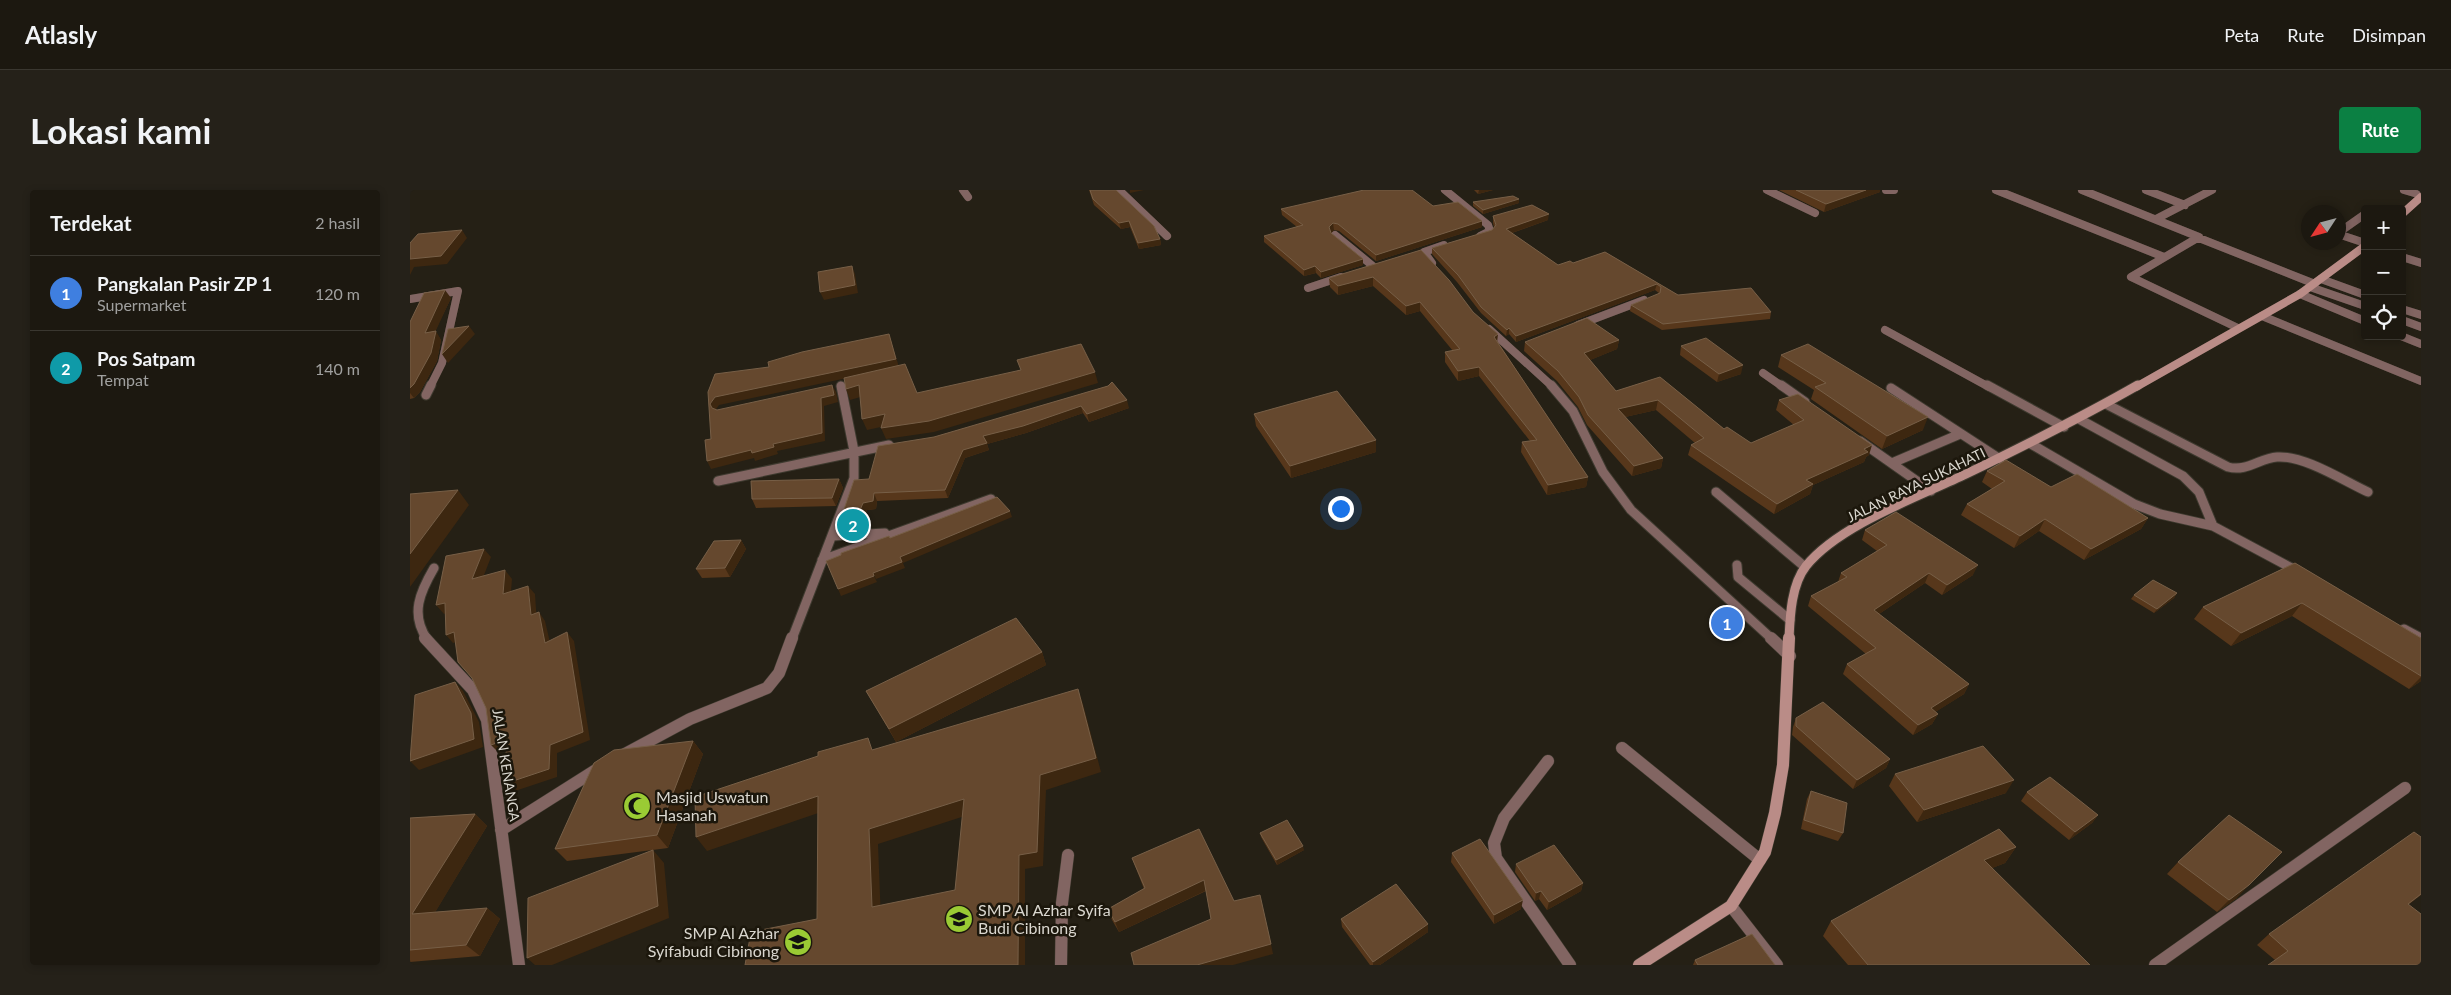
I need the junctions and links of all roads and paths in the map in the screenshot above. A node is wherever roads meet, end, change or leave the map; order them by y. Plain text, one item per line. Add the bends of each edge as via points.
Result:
1 (964, 190) edge
2 (1119, 190) edge
3 (1446, 190) edge
4 (1767, 190) edge
5 (1886, 190) edge
6 (1894, 190) edge
7 (1996, 190) edge
8 (2082, 190) edge
9 (2146, 190) edge
10 (2212, 190) edge
11 (2404, 190) edge
12 (2421, 196) edge
13 (968, 197) dead end
14 (2185, 205) junction
15 (2406, 210) edge
16 (1815, 213) dead end
17 (1491, 217) edge
18 (2361, 217) edge
19 (2156, 219) junction
20 (1482, 220) junction
21 (2346, 228) edge
22 (1335, 235) edge
23 (1167, 236) dead end
24 (2346, 237) edge
25 (2199, 238) junction
26 (1467, 239) edge
27 (1458, 242) edge
28 (2361, 243) edge
29 (2361, 247) edge
30 (2164, 257) junction
31 (2406, 258) edge
32 (2421, 263) edge
33 (1382, 264) edge
34 (1374, 267) junction
35 (1364, 270) edge
36 (1441, 272) edge
37 (1346, 276) edge
38 (2315, 283) junction
39 (1308, 288) dead end
40 (2300, 294) junction
41 (2361, 294) edge
42 (1655, 296) edge
43 (410, 299) edge
44 (2361, 304) edge
45 (2406, 309) edge
46 (2421, 315) edge
47 (2262, 316) junction
48 (2361, 319) edge
49 (2406, 321) edge
50 (1484, 324) edge
51 (2421, 327) edge
52 (2238, 328) junction
53 (1565, 330) edge
54 (1885, 330) dead end
55 (2406, 338) edge
56 (2421, 344) edge
57 (1520, 346) edge
58 (1511, 350) junction
59 (1763, 373) dead end
60 (2421, 381) edge
61 (841, 385) dead end
62 (1891, 388) dead end
63 (426, 395) dead end
64 (2106, 404) junction
65 (1811, 407) edge
66 (2079, 419) junction
67 (2064, 427) junction
68 (1960, 434) junction
69 (1852, 435) edge
70 (896, 444) edge
71 (2031, 444) junction
72 (854, 451) junction
73 (2000, 459) junction
74 (1892, 463) junction
75 (718, 481) dead end
76 (1932, 491) junction
77 (1716, 492) dead end
78 (2368, 492) dead end
79 (991, 499) edge
80 (2212, 526) junction
81 (896, 533) junction
82 (833, 536) junction
83 (822, 560) junction
84 (1737, 565) dead end
85 (1805, 566) junction
86 (434, 568) dead end
87 (2305, 576) edge
88 (1790, 620) junction
89 (2398, 626) edge
90 (2421, 638) edge
91 (1790, 656) junction
92 (1622, 748) dead end
93 (1548, 761) dead end
94 (2405, 788) dead end
95 (501, 830) junction
96 (1068, 855) dead end
97 (1760, 860) junction
98 (1731, 906) junction
99 (519, 965) edge
100 (1061, 965) edge
101 (1570, 965) edge
102 (1638, 965) edge
103 (1778, 965) edge
104 (2155, 965) edge

1 - 13 street
2 - 23 street
3 - 20 street
4 - 16 street
5 - 6 street
7 - 30 street
8 - 19 street
9 - 14 street
10 - 14 street
11 - 12 street
12 - 15 main road
14 - 19 street
17 - 20 street
18 - 21 street
19 - 25 street
20 - 26 street via 1490,232
22 - 34 street
24 - 28 street
25 - 30 street
25 - 38 street
27 - 36 street via 1420,254
29 - 38 main road, JALAN RAYA SUKAHATI
30 - 52 street via 2131,277
31 - 32 street
33 - 34 street
34 - 35 street
37 - 39 street
38 - 40 main road, JALAN RAYA SUKAHATI
38 - 41 street
38 - 44 street
40 - 47 main road, JALAN RAYA SUKAHATI
40 - 48 street
42 - 53 street
43 - 63 street via 458,291 442,363
45 - 46 street
47 - 52 main road, JALAN RAYA SUKAHATI
47 - 60 street
49 - 51 street
50 - 58 street
52 - 64 main road, JALAN RAYA SUKAHATI
54 - 67 street
55 - 56 street
57 - 58 street
58 - 91 street via 1560,393 1574,411 1603,472 1631,510
59 - 65 street
61 - 72 street
62 - 68 street
64 - 66 main road, JALAN RAYA SUKAHATI
64 - 78 street via 2233,468 2282,457
66 - 67 main road, JALAN RAYA SUKAHATI
66 - 80 street via 2195,485
67 - 71 main road, JALAN RAYA SUKAHATI
68 - 73 street
68 - 74 street
69 - 74 street
70 - 72 street
71 - 73 main road, JALAN RAYA SUKAHATI
71 - 80 street via 2134,504 2160,514
72 - 75 street
72 - 82 street via 853,484
73 - 76 main road, JALAN RAYA SUKAHATI
74 - 76 street
76 - 85 main road, JALAN RAYA SUKAHATI via 1859,525
77 - 85 street
79 - 81 street
80 - 87 street
81 - 82 street
81 - 83 street
82 - 83 street
83 - 95 street via 774,682 757,694 690,719 613,761
84 - 88 street via 1738,577
85 - 88 main road, JALAN RAYA SUKAHATI via 1796,586
86 - 95 street, JALAN KENANGA via 416,600 419,631 474,690 482,703
88 - 91 main road, JALAN RAYA SUKAHATI
89 - 90 street
91 - 97 main road, JALAN RAYA SUKAHATI via 1784,765 1775,813
92 - 97 street
93 - 101 street via 1504,818 1494,843 1496,858
94 - 104 street
95 - 99 street, JALAN KENANGA
96 - 100 street via 1062,903
97 - 98 main road, JALAN RAYA SUKAHATI
98 - 102 main road, JALAN RAYA SUKAHATI
98 - 103 street

